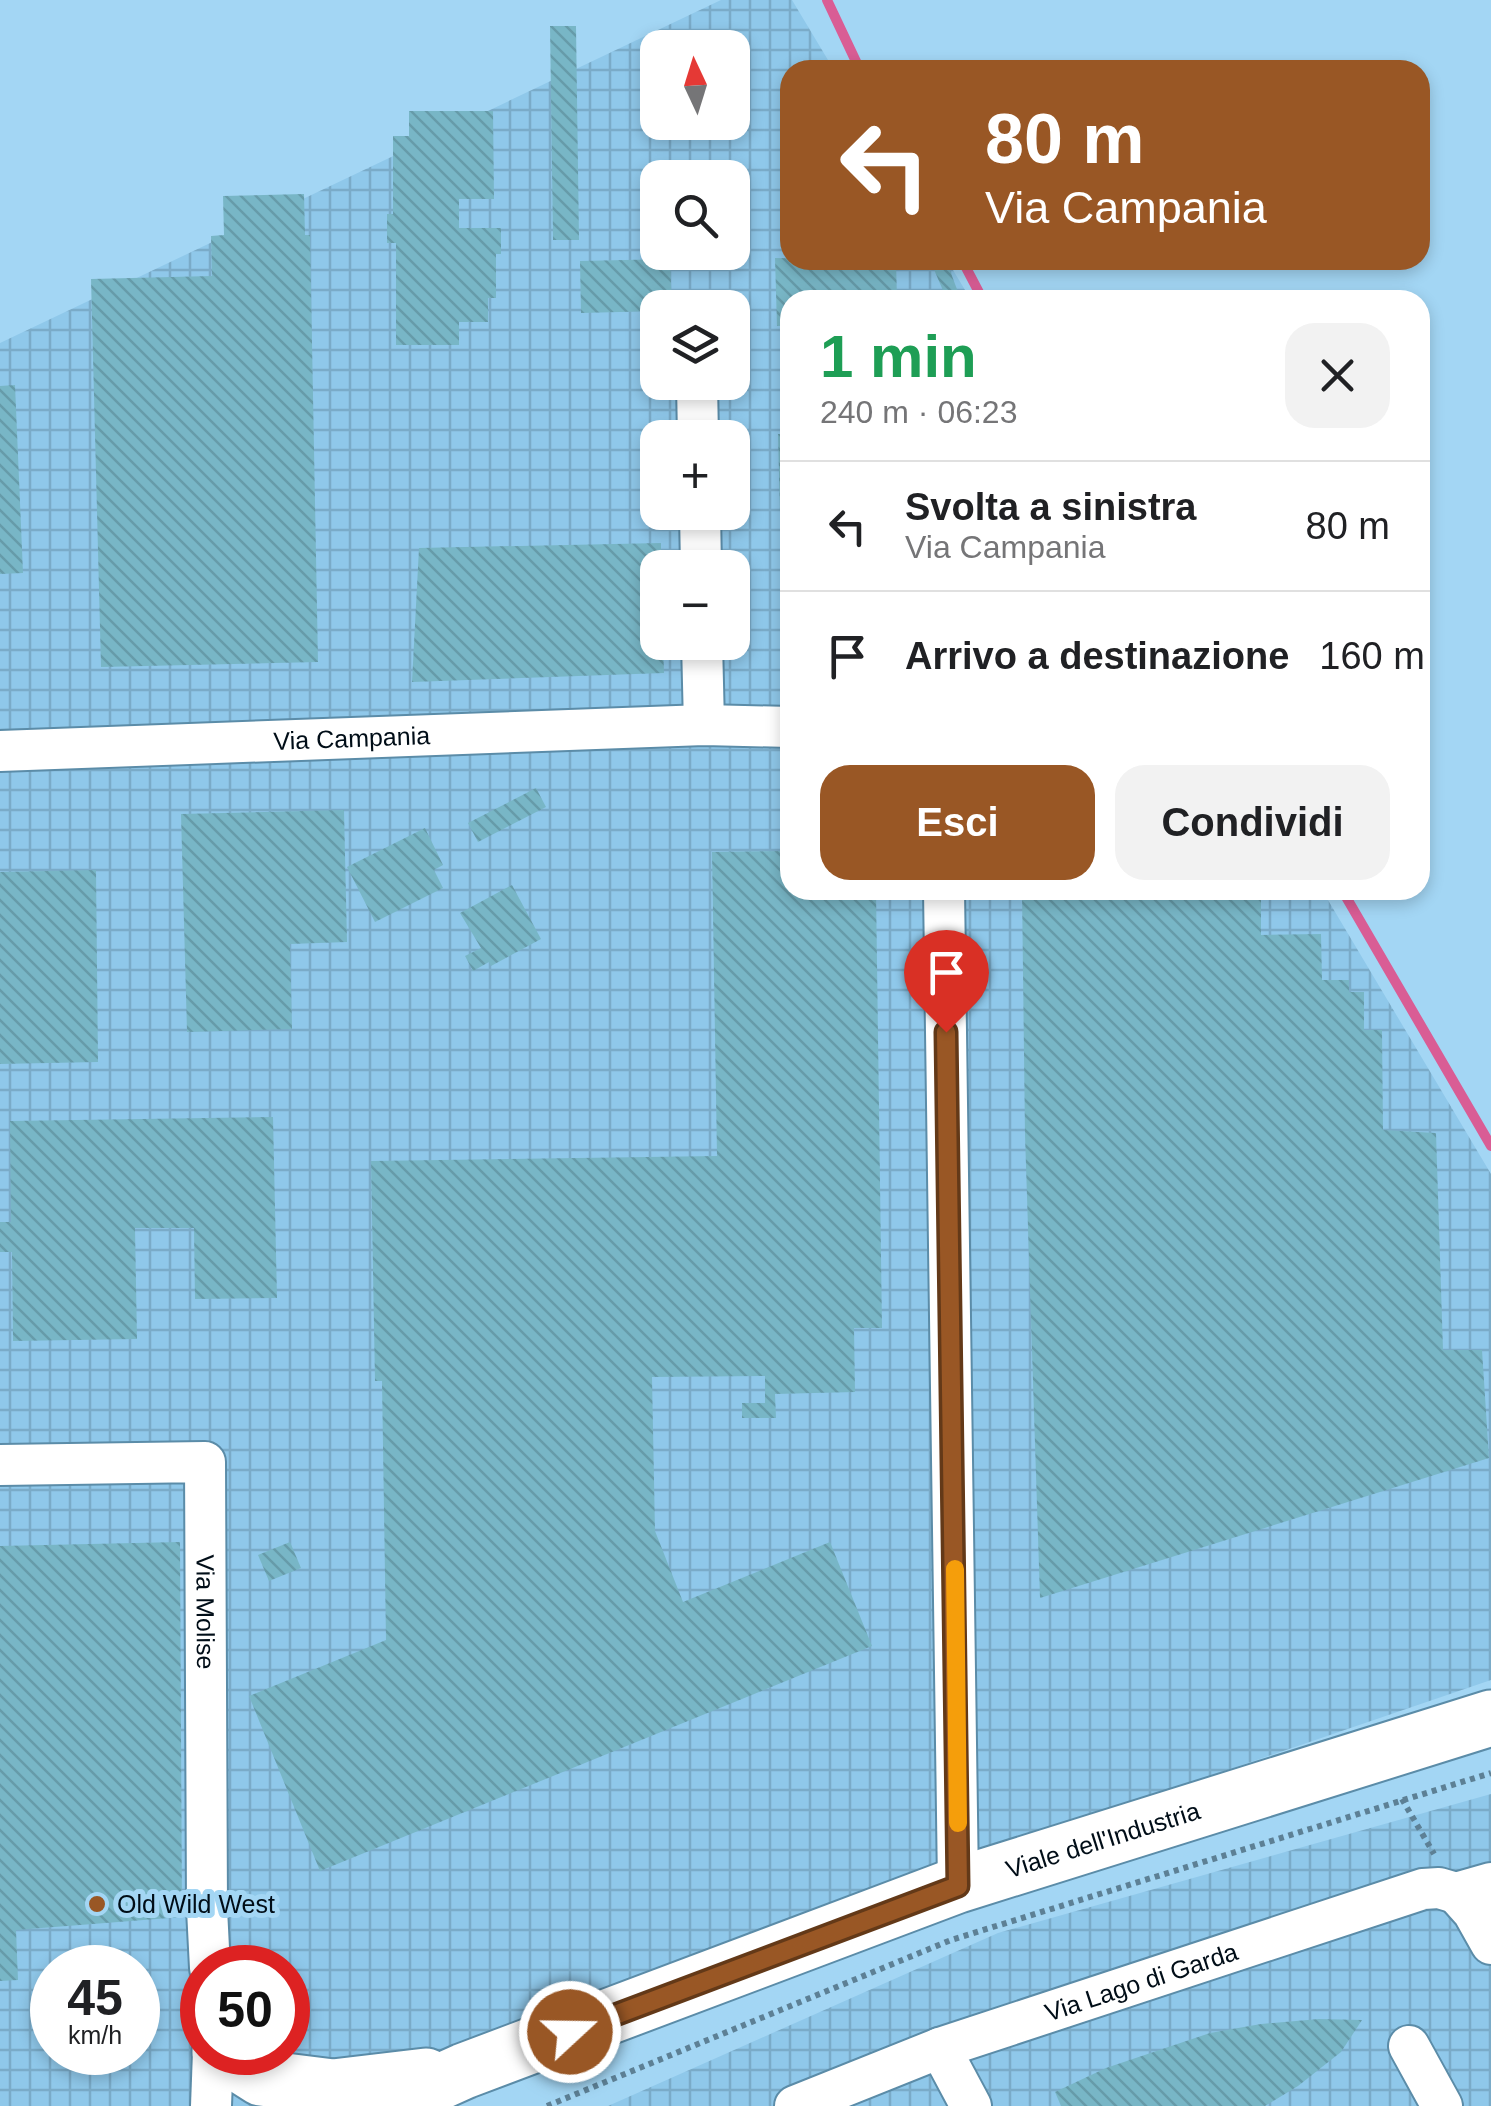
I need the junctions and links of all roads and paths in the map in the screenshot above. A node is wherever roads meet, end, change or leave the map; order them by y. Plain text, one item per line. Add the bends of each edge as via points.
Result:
1 (702, 660) edge
2 (704, 725) junction
3 (780, 727) edge
4 (0, 751) edge
5 (944, 900) edge
6 (0, 1465) edge
7 (1491, 1718) edge
8 (1491, 1773) edge
9 (1402, 1799) junction
10 (958, 1886) junction
11 (1474, 1888) edge
12 (1491, 1944) edge
13 (209, 1945) edge
14 (1409, 2046) dead end
15 (940, 2048) junction
16 (464, 2071) junction
17 (214, 2075) edge
18 (255, 2075) edge
19 (211, 2106) edge
20 (386, 2106) edge
21 (547, 2106) edge
22 (795, 2106) edge
23 (971, 2106) edge
24 (1442, 2106) edge

1 - 2 street
2 - 3 street, Via Campania
2 - 4 street, Via Campania
5 - 10 street
6 - 13 street, Via Molise via 205,1462
7 - 10 main road, Viale dell'Industria
8 - 9 path
9 - 11 path
9 - 21 path via 951,1940
10 - 16 main road, Viale dell'Industria
11 - 12 street via 1473,1912
11 - 15 street, Via Lago di Garda via 1423,1889
14 - 24 street
15 - 22 street, Via Lago di Garda
15 - 23 street
16 - 18 main road via 333,2087
16 - 20 main road, Viale dell'Industria
17 - 19 street

